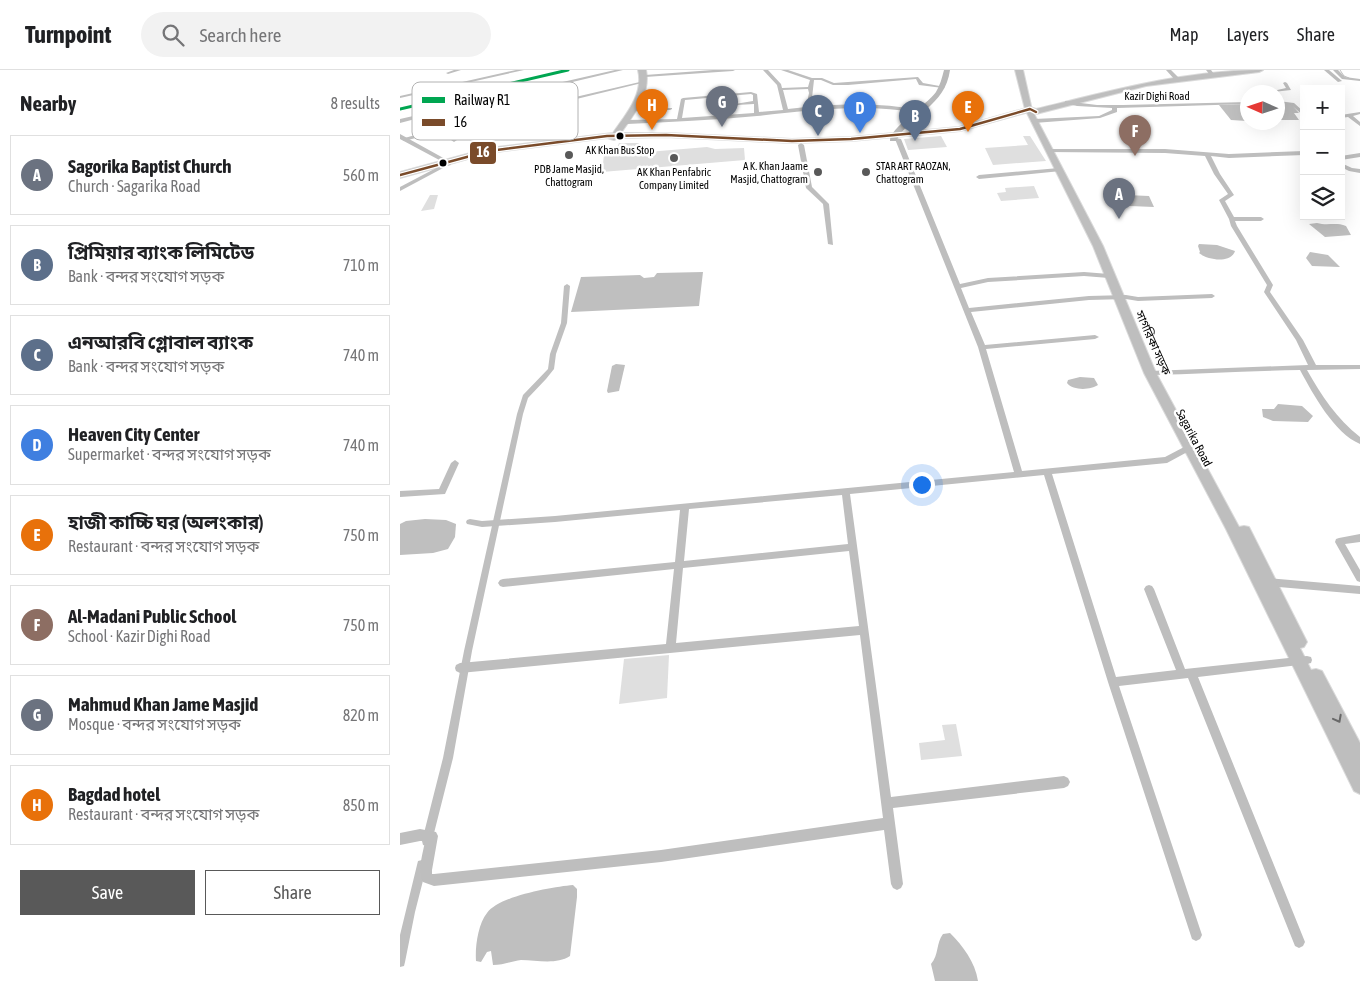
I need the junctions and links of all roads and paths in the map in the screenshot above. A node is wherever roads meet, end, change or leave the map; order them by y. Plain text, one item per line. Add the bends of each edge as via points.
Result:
1 (459, 70) edge
2 (522, 70) edge
3 (621, 70) edge
4 (733, 70) edge
5 (765, 70) edge
6 (783, 70) edge
7 (948, 70) edge
8 (1019, 70) edge
9 (1024, 70) edge
10 (1168, 70) edge
11 (1249, 70) edge
12 (1259, 70) edge
13 (1326, 70) edge
14 (1336, 70) edge
15 (1234, 71) edge
16 (1210, 72) edge
17 (448, 73) dead end
18 (609, 73) junction
19 (644, 74) edge
20 (588, 78) junction
21 (812, 79) junction
22 (1177, 79) junction
23 (1360, 80) edge
24 (468, 82) edge
25 (570, 82) edge
26 (1285, 83) dead end
27 (1342, 83) dead end
28 (944, 86) junction
29 (621, 87) junction
30 (810, 88) junction
31 (781, 89) junction
32 (1285, 90) edge
33 (599, 92) junction
34 (578, 97) edge
35 (756, 102) junction
36 (1067, 102) junction
37 (1286, 102) edge
38 (1240, 103) edge
39 (737, 104) dead end
40 (1114, 106) junction
41 (808, 108) junction
42 (670, 109) dead end
43 (633, 110) junction
44 (786, 110) junction
45 (1300, 111) edge
46 (920, 112) junction
47 (1033, 113) junction
48 (1360, 113) edge
49 (757, 114) junction
50 (1350, 116) junction
51 (1345, 117) edge
52 (679, 119) junction
53 (627, 122) junction
54 (1360, 124) edge
55 (402, 137) edge
56 (614, 137) junction
57 (896, 137) junction
58 (801, 145) junction
59 (1052, 152) junction
60 (1300, 153) edge
61 (1360, 155) edge
62 (1208, 156) junction
63 (1345, 157) edge
64 (446, 165) junction
65 (1345, 167) edge
66 (1059, 170) junction
67 (1360, 171) edge
68 (400, 176) edge
69 (979, 177) dead end
70 (400, 188) edge
71 (1075, 191) junction
72 (1232, 219) junction
73 (1261, 219) dead end
74 (831, 244) dead end
75 (1109, 276) junction
76 (957, 287) junction
77 (1212, 296) dead end
78 (1122, 297) junction
79 (966, 310) junction
80 (1096, 337) dead end
81 (982, 347) junction
82 (1302, 367) junction
83 (1313, 367) junction
84 (1360, 367) edge
85 (1155, 372) junction
86 (1360, 441) edge
87 (1194, 447) junction
88 (455, 463) dead end
89 (1047, 472) junction
90 (1019, 475) junction
91 (846, 492) junction
92 (400, 494) edge
93 (685, 507) junction
94 (470, 522) dead end
95 (1360, 538) edge
96 (854, 547) junction
97 (678, 566) junction
98 (1360, 578) edge
99 (1264, 582) junction
100 (503, 583) dead end
101 (1149, 589) dead end
102 (1360, 590) edge
103 (865, 630) junction
104 (671, 647) junction
105 (1302, 660) junction
106 (465, 667) dead end
107 (1187, 673) junction
108 (1113, 682) junction
109 (1360, 760) edge
110 (1064, 782) dead end
111 (1360, 785) edge
112 (887, 803) junction
113 (890, 823) junction
114 (426, 836) joint
115 (400, 839) edge
116 (897, 884) dead end
117 (1196, 935) dead end
118 (1299, 942) dead end

1 - 17 street
2 - 24 street
3 - 18 street
4 - 19 street
5 - 31 street
6 - 21 street
7 - 28 main road
7 - 57 main road via 950,82 945,92
8 - 47 main road
9 - 47 main road
10 - 22 street
11 - 15 main road
12 - 36 main road via 1146,84
13 - 27 street
14 - 23 street via 1344,78
15 - 16 main road
16 - 22 main road
18 - 20 street
18 - 29 street
19 - 29 street
19 - 43 main road
20 - 25 street
20 - 33 street
21 - 28 street via 848,84 918,78 922,84
21 - 30 street
22 - 47 main road via 1139,83
26 - 32 street via 1289,89
28 - 46 main road
29 - 33 street
30 - 31 street
30 - 41 street
31 - 44 street
33 - 34 street
35 - 39 street
35 - 49 street
35 - 52 street via 754,93 683,99
36 - 40 street, Kazir Dighi Road via 1077,106
36 - 47 main road
37 - 45 street
38 - 40 street, Kazir Dighi Road
40 - 47 street via 1114,111 1100,117
41 - 44 street
41 - 46 street via 881,107
42 - 43 street
43 - 53 main road
44 - 49 street
46 - 57 main road
47 - 57 main road via 964,132
47 - 59 main road, Sagarika Road
48 - 50 street
49 - 52 street
50 - 51 street
50 - 54 street
52 - 53 street
53 - 56 main road
55 - 64 street
56 - 57 main road via 666,135 792,141
56 - 58 main road
56 - 64 main road via 490,154
57 - 58 main road
57 - 76 street
58 - 74 street via 809,188 826,204
59 - 62 street via 1157,151
59 - 66 main road
59 - 71 main road, Sagarika Road
60 - 62 street
61 - 63 street
62 - 72 street via 1231,195 1222,200
64 - 68 main road
64 - 70 street
65 - 67 street
66 - 69 street
66 - 71 main road
71 - 75 main road
71 - 78 main road, Sagarika Road
72 - 73 street
72 - 83 street via 1270,285 1268,292
75 - 76 street via 1084,274 988,280
75 - 78 main road
76 - 79 street
77 - 78 street
78 - 79 street
78 - 85 main road, Sagarika Road
79 - 81 street
80 - 81 street
81 - 90 street
82 - 83 street
82 - 85 street
82 - 86 street via 1334,417 1346,432
83 - 84 street
85 - 87 main road, Sagarika Road
87 - 89 street via 1167,460
87 - 99 main road, Sagarika Road
88 - 92 street via 442,492
89 - 90 street
89 - 108 street
90 - 91 street
91 - 93 street
91 - 96 street
93 - 94 street via 482,524
93 - 97 street
95 - 98 street via 1340,542
96 - 97 street
96 - 103 street
97 - 100 street
97 - 104 street
99 - 102 street
99 - 105 main road, Sagarika Road
101 - 107 street
103 - 104 street
103 - 112 street
104 - 106 street
105 - 107 street
105 -> 109 main road, Sagarika Road
105 - 111 main road, Sagarika Road
107 - 108 street
107 - 118 street
108 - 117 street
110 - 112 street
112 - 113 street
113 - 114 street via 726,847 434,880 427,878
113 - 116 street
114 - 115 street

